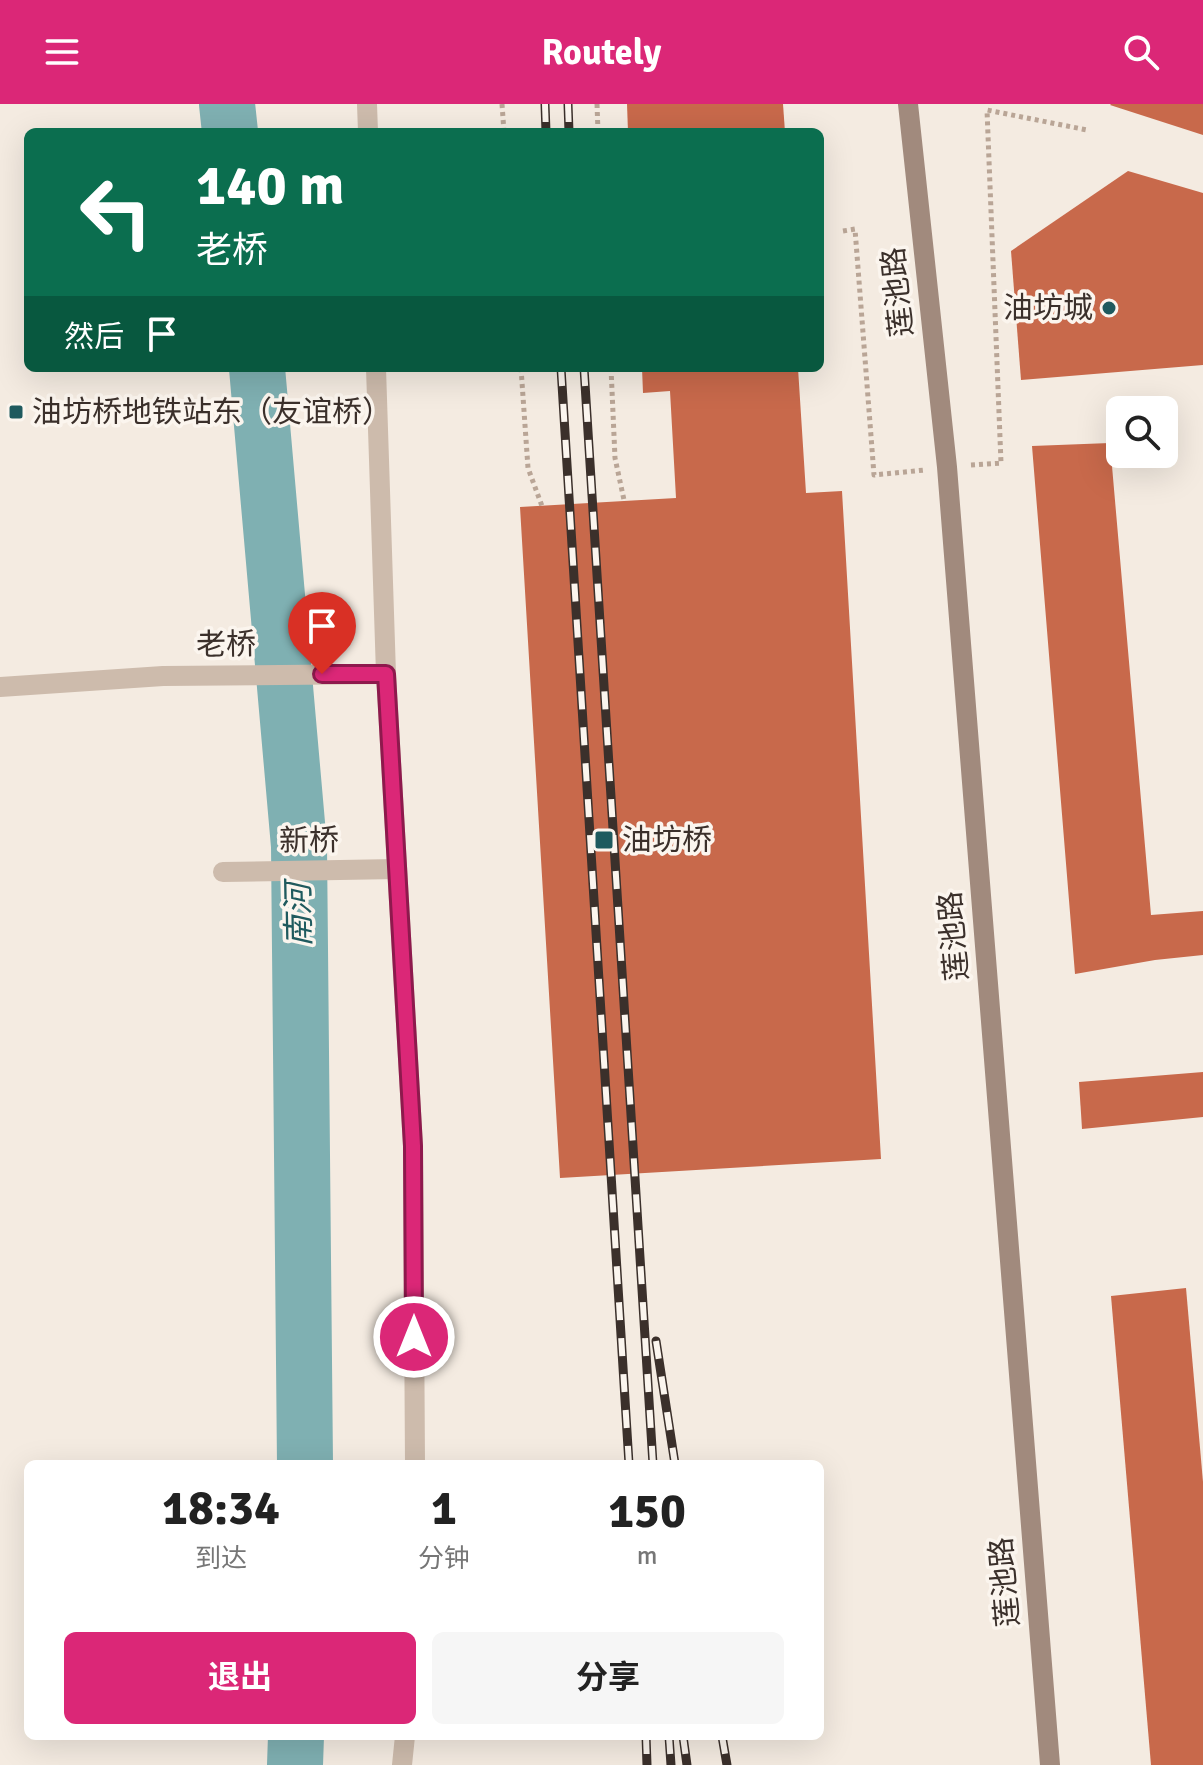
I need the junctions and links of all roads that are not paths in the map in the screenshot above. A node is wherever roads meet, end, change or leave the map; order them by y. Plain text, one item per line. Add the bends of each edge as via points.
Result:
1 (367, 104) edge
2 (908, 104) edge
3 (368, 128) edge
4 (376, 372) edge
5 (386, 674) junction
6 (0, 687) edge
7 (396, 869) junction
8 (223, 872) dead end
9 (415, 1460) edge
10 (405, 1740) edge
11 (402, 1765) edge
12 (1050, 1765) edge

1 - 3 street
2 - 12 street, 莲池路 via 947,467
4 - 5 street
5 - 6 street, 老桥 via 163,676
5 - 7 street
7 - 8 street, 新桥
7 - 9 street via 413,1146
10 - 11 street

